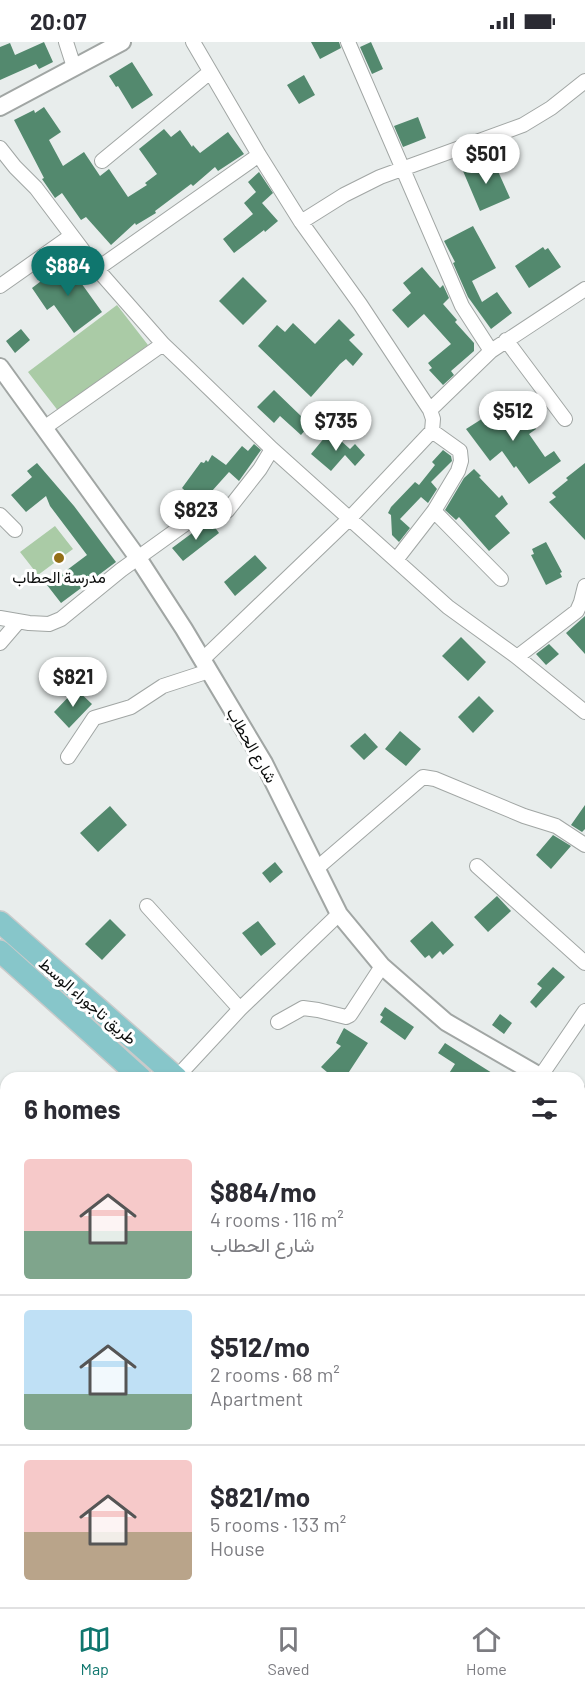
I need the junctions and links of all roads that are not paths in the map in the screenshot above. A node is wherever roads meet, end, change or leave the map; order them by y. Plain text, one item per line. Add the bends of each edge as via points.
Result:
1 (66, 42) edge
2 (122, 42) edge
3 (192, 42) edge
4 (348, 42) edge
5 (74, 67) junction
6 (210, 72) junction
7 (585, 81) edge
8 (0, 107) edge
9 (0, 148) edge
10 (259, 155) junction
11 (102, 161) dead end
12 (402, 169) junction
13 (301, 222) junction
14 (71, 236) junction
15 (97, 269) junction
16 (0, 286) edge
17 (585, 289) edge
18 (506, 340) junction
19 (163, 344) junction
20 (491, 351) junction
21 (0, 367) edge
22 (430, 410) junction
23 (565, 419) dead end
24 (44, 428) junction
25 (432, 431) junction
26 (272, 449) junction
27 (434, 511) junction
28 (0, 515) edge
29 (350, 518) junction
30 (15, 530) dead end
31 (138, 558) junction
32 (396, 560) junction
33 (501, 579) dead end
34 (585, 586) edge
35 (0, 618) edge
36 (18, 622) junction
37 (0, 643) edge
38 (517, 657) junction
39 (206, 665) junction
40 (585, 712) edge
41 (68, 757) dead end
42 (585, 845) edge
43 (477, 866) dead end
44 (316, 869) junction
45 (147, 906) dead end
46 (339, 914) junction
47 (0, 922) edge
48 (0, 951) edge
49 (585, 963) edge
50 (382, 966) junction
51 (240, 1009) junction
52 (585, 1011) edge
53 (278, 1022) dead end
54 (134, 1072) edge
55 (169, 1072) edge
56 (182, 1072) edge
57 (531, 1072) edge
58 (545, 1072) edge

1 - 5 street
2 - 5 street
3 - 6 street
4 - 12 street
5 - 8 street
6 - 10 street
6 - 11 street
7 - 12 street via 523,124
9 - 14 street
10 - 13 street
10 - 15 street
12 - 13 street via 361,185
12 - 20 street via 462,306
13 - 22 street
14 - 15 street
14 - 16 street
15 - 19 street
17 - 18 street
18 - 20 street
18 - 23 street
19 - 24 street
19 - 26 street
20 - 22 street
21 - 24 street, شارع الحطاب
22 - 25 street
24 - 31 street, شارع الحطاب
25 - 27 street via 454,445 462,457
25 - 29 street
26 - 29 street
26 - 31 street via 227,511 198,516
27 - 32 street
27 - 33 street
28 - 30 street
29 - 32 street
29 - 39 street
31 - 36 street via 61,619 49,624
31 - 39 street, شارع الحطاب
32 - 38 street via 448,607
34 - 38 street via 576,611
35 - 36 street
36 - 37 street
38 - 40 street
39 - 41 street via 131,707 94,718
39 - 44 street, شارع الحطاب via 264,763
42 - 44 street via 556,826 423,777
43 - 49 street
44 - 46 street, شارع الحطاب
45 - 51 street
46 - 50 street, شارع الحطاب
46 - 51 street
47 - 55 main road, طريق تاجوراء الوسط
48 - 54 main road
50 - 53 street via 350,1015 303,1008
50 - 57 street, شارع الحطاب via 446,1022
51 - 56 street
52 - 58 street

